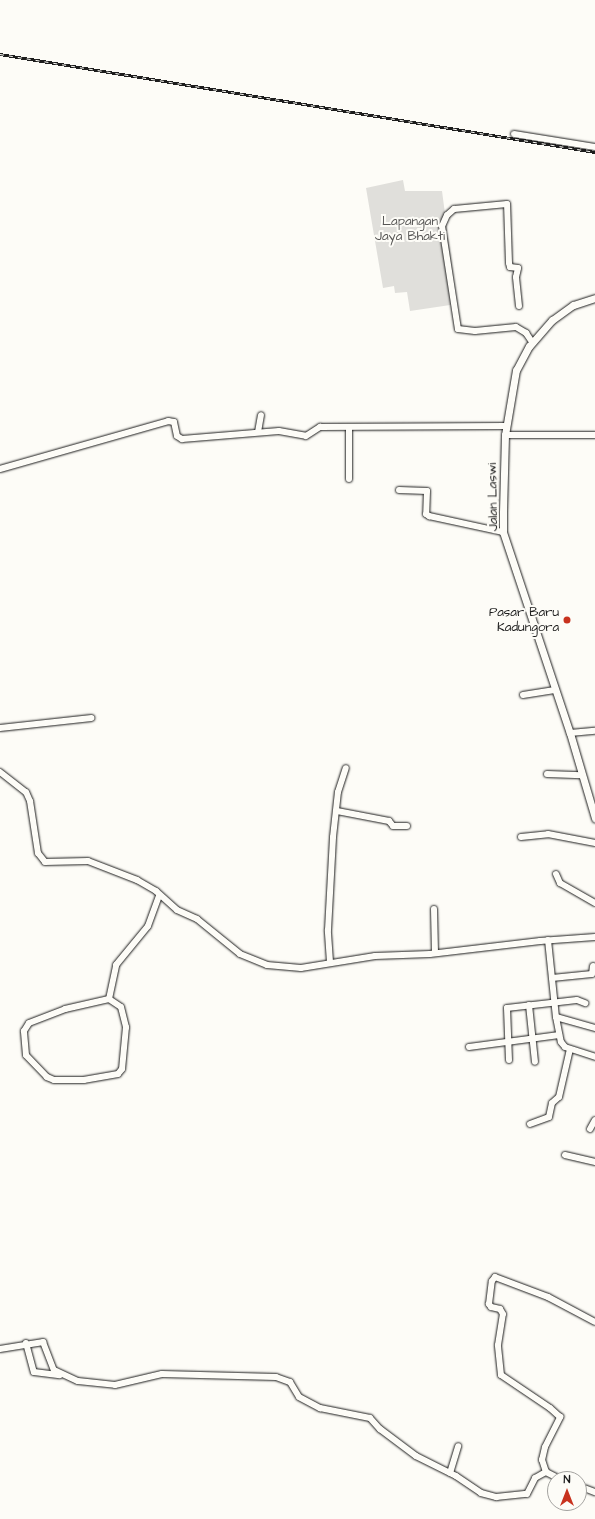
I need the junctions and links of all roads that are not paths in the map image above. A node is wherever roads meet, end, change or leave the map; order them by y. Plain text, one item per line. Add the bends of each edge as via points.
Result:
1 (514, 134) dead end
2 (595, 146) edge
3 (595, 298) edge
4 (519, 306) dead end
5 (532, 342) junction
6 (262, 415) dead end
7 (506, 426) junction
8 (349, 428) junction
9 (258, 432) junction
10 (505, 435) junction
11 (595, 435) edge
12 (0, 469) edge
13 (348, 479) dead end
14 (398, 490) dead end
15 (503, 532) junction
16 (555, 690) junction
17 (523, 695) dead end
18 (91, 718) dead end
19 (0, 728) edge
20 (595, 731) edge
21 (570, 733) junction
22 (346, 768) dead end
23 (0, 772) edge
24 (547, 774) dead end
25 (582, 775) junction
26 (337, 811) junction
27 (595, 818) edge
28 (406, 826) dead end
29 (521, 837) dead end
30 (595, 843) edge
31 (556, 874) dead end
32 (159, 895) junction
33 (595, 903) edge
34 (434, 909) dead end
35 (595, 937) edge
36 (548, 940) junction
37 (435, 953) junction
38 (330, 962) junction
39 (593, 966) dead end
40 (552, 978) junction
41 (109, 999) junction
42 (554, 1002) junction
43 (585, 1004) dead end
44 (529, 1005) junction
45 (556, 1017) junction
46 (595, 1028) edge
47 (559, 1035) junction
48 (533, 1039) junction
49 (507, 1042) junction
50 (469, 1047) dead end
51 (570, 1049) junction
52 (595, 1057) edge
53 (509, 1060) dead end
54 (535, 1062) dead end
55 (595, 1120) edge
56 (530, 1124) dead end
57 (590, 1129) dead end
58 (565, 1155) dead end
59 (595, 1162) edge
60 (595, 1322) edge
61 (26, 1343) junction
62 (0, 1349) edge
63 (60, 1375) junction
64 (458, 1446) dead end
65 (546, 1472) joint
66 (450, 1473) junction

1 - 2 street
3 - 5 street, Jalan Laswi via 562,312
4 - 5 street via 516,277 518,268 510,267 509,263 507,204 454,209 447,215 442,226 458,329 475,331 516,328 526,333
5 - 7 street, Jalan Laswi via 516,370
6 - 9 street
7 - 8 street
7 - 10 street, Jalan Laswi
8 - 9 street via 320,427 306,436 285,432
8 - 13 street
9 - 12 street via 182,439 177,436 174,422 161,422
10 - 11 street
10 - 15 street, Jalan Laswi
14 - 15 street via 427,491 426,514 429,516
15 - 16 street, Jalan Laswi
16 - 17 street
16 - 21 street, Jalan Laswi
18 - 19 street
20 - 21 street
21 - 25 street, Jalan Laswi
22 - 26 street via 341,777
23 - 32 street via 26,792 30,801 38,853 45,862 88,861 137,880
24 - 25 street
25 - 27 street, Jalan Laswi
26 - 28 street via 389,820 395,826
26 - 38 street via 329,885
29 - 30 street via 548,834
31 - 33 street via 560,883
32 - 38 street via 177,910 201,922 240,954 266,965 300,968
32 - 41 street via 148,926 116,965
34 - 37 street
35 - 36 street
36 - 37 street
36 - 40 street
37 - 38 street via 376,956
39 - 40 street via 592,974
40 - 42 street
41 - 41 street via 70,1007 29,1024 24,1031 26,1055 47,1077 54,1080 84,1080 118,1074 122,1069 126,1027 121,1007
42 - 43 street via 577,1000
42 - 44 street
42 - 45 street
44 - 48 street
44 - 49 street via 507,1008
45 - 46 street
45 - 47 street
47 - 48 street
47 - 51 street via 563,1045
48 - 49 street
48 - 54 street
49 - 50 street
49 - 53 street
51 - 52 street
51 - 56 street via 559,1097 552,1103 549,1117
55 - 57 street
58 - 59 street
60 - 65 street via 548,1297 495,1277 492,1281 490,1306 500,1309 503,1314 498,1346 501,1375 550,1408 560,1418 545,1446 542,1460
61 - 62 street
61 - 63 street via 43,1342 51,1366
61 - 63 street via 34,1372
63 - 66 street via 78,1381 115,1385 162,1374 226,1374 282,1379 290,1382 299,1397 320,1408 370,1418 380,1429 416,1456
64 - 66 street
65 - 66 street via 535,1478 528,1494 496,1497 481,1493

